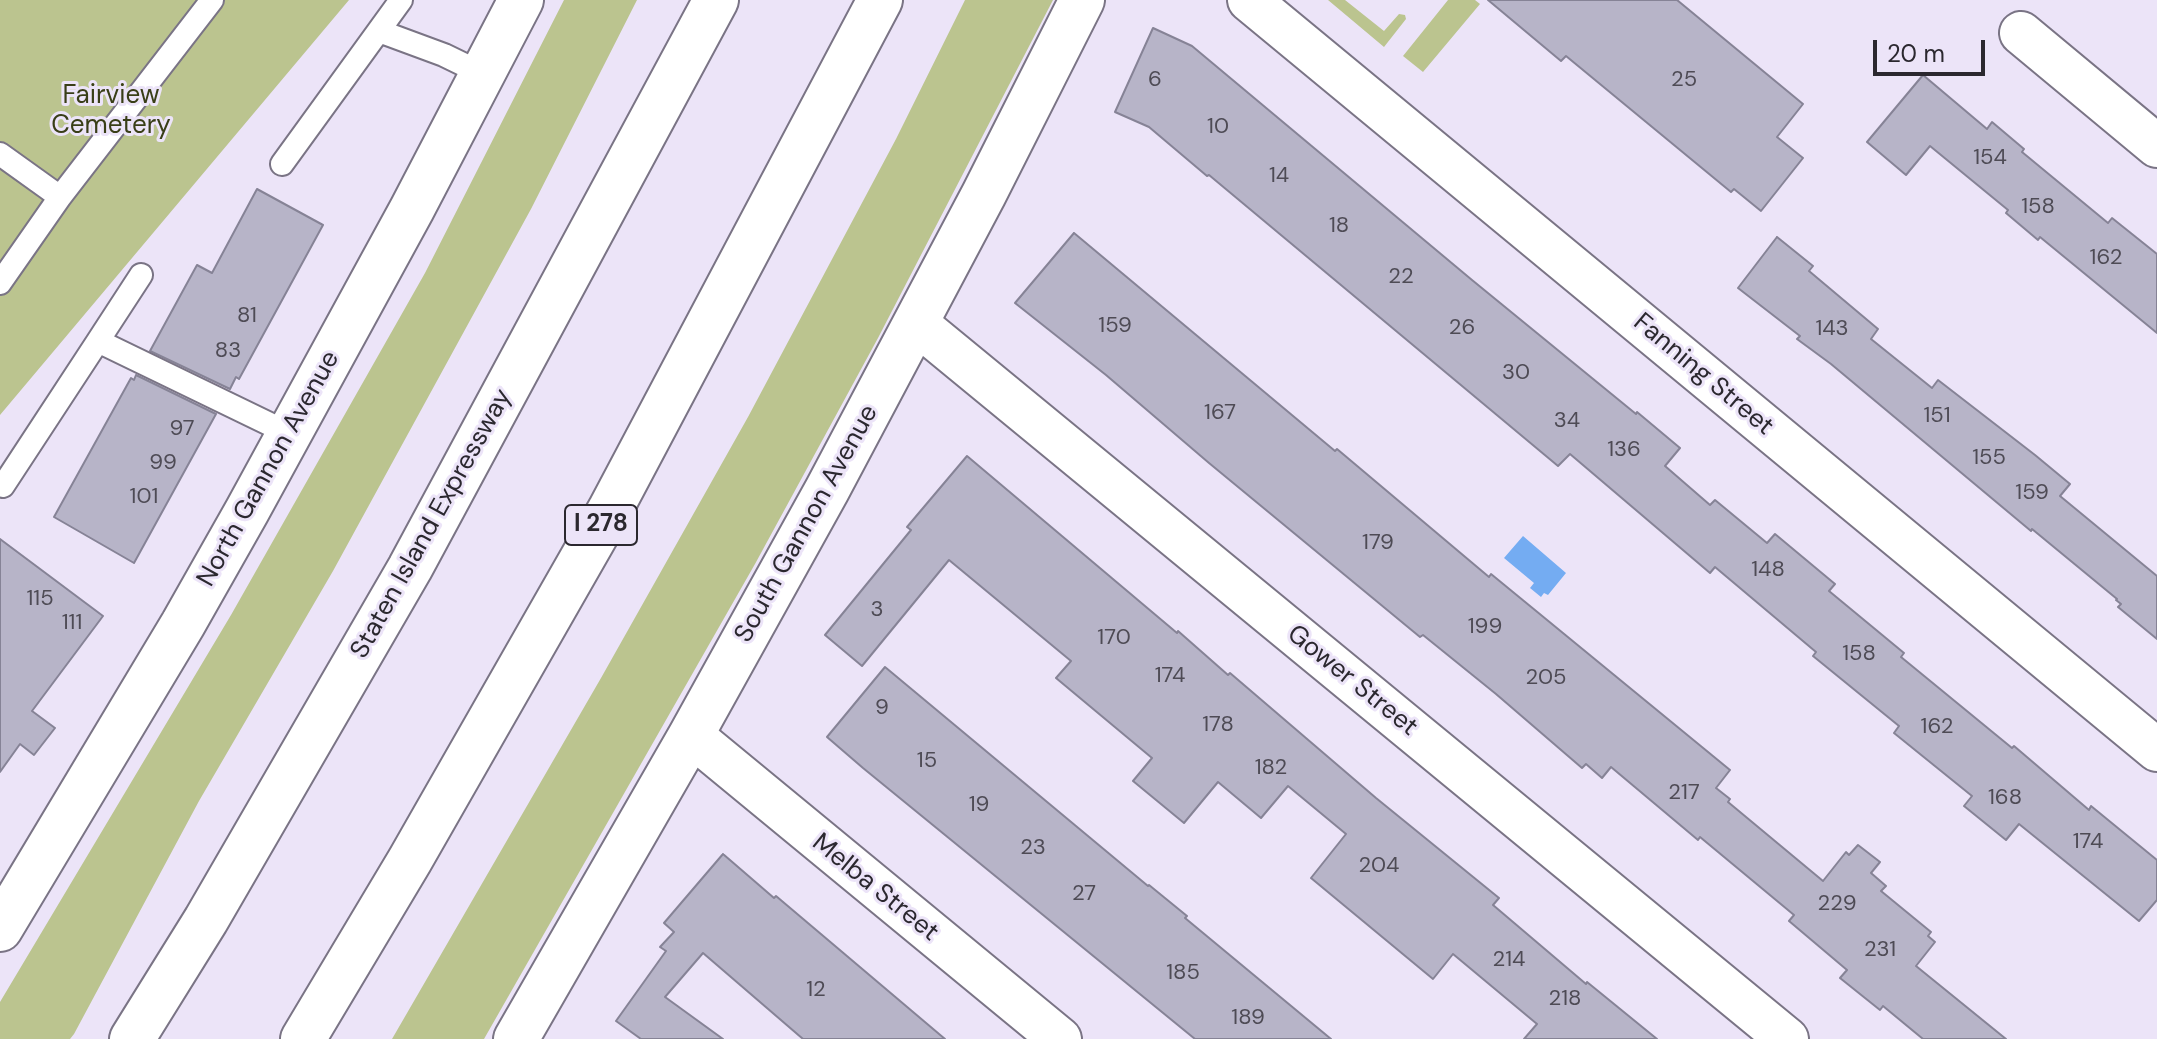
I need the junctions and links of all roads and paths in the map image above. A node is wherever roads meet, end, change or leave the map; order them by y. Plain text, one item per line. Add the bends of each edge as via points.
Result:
1 (212, 0) edge
2 (401, 0) edge
3 (521, 0) edge
4 (716, 0) edge
5 (880, 0) edge
6 (1082, 0) edge
7 (1249, 0) edge
8 (379, 31) junction
9 (2021, 33) dead end
10 (483, 74) junction
11 (2157, 146) edge
12 (0, 154) edge
13 (282, 164) dead end
14 (60, 197) junction
15 (141, 275) dead end
16 (0, 283) edge
17 (916, 323) junction
18 (98, 341) junction
19 (290, 434) junction
20 (3, 486) dead end
21 (691, 735) junction
22 (2157, 750) edge
23 (0, 929) edge
24 (132, 1039) edge
25 (303, 1039) edge
26 (516, 1039) edge
27 (1060, 1039) edge
28 (1787, 1039) edge

1 - 14 lane
2 - 8 lane
3 - 10 main road, North Gannon Avenue
4 - 24 main road, Staten Island Expressway via 410,568
5 - 25 main road, I 278 via 588,549
6 - 17 main road, South Gannon Avenue
7 - 22 street, Fanning Street
8 - 10 lane
8 - 13 lane
9 - 11 street
10 - 19 main road, North Gannon Avenue
12 - 14 lane
14 - 16 lane
15 - 18 lane
17 - 21 main road, South Gannon Avenue
17 - 28 street, Gower Street
18 - 19 lane
18 - 20 lane
19 - 23 main road, North Gannon Avenue
21 - 26 main road, South Gannon Avenue
21 - 27 street, Melba Street

